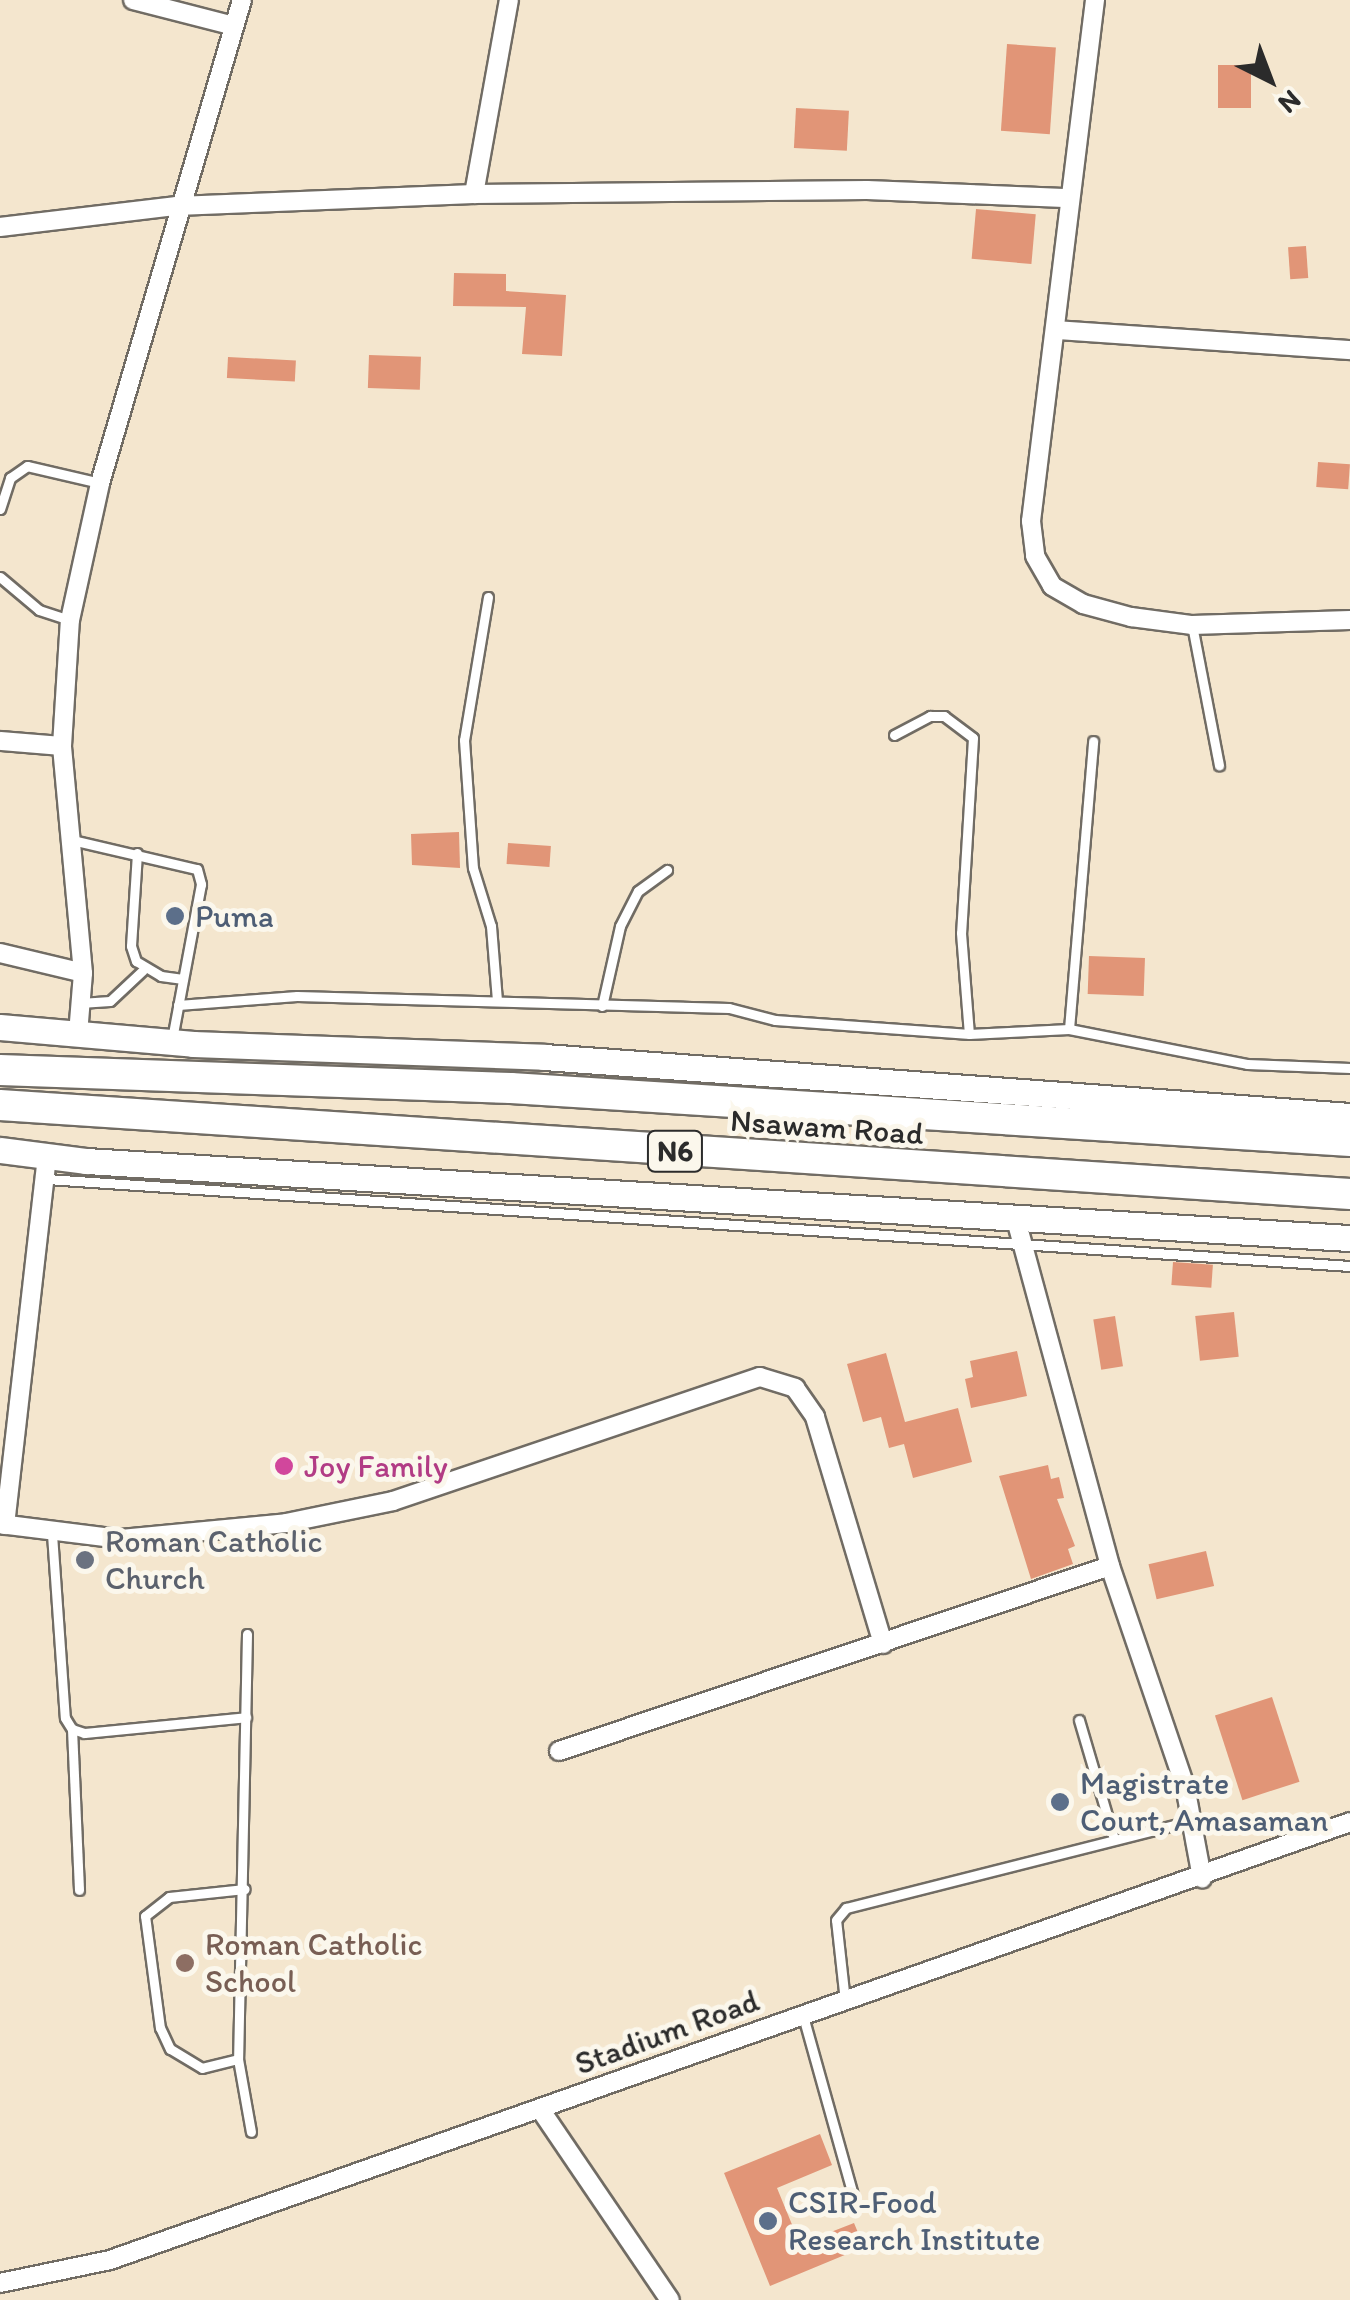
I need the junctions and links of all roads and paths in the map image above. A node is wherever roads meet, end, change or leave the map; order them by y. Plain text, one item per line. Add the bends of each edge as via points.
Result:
1 (133, 0) edge
2 (242, 0) edge
3 (509, 0) edge
4 (1095, 0) edge
5 (234, 26) junction
6 (474, 194) junction
7 (1070, 198) junction
8 (176, 206) junction
9 (0, 227) edge
10 (1056, 330) junction
11 (1350, 350) edge
12 (100, 483) junction
13 (0, 509) edge
14 (0, 576) edge
15 (488, 597) dead end
16 (70, 620) junction
17 (1350, 620) edge
18 (1192, 624) junction
19 (894, 735) dead end
20 (0, 741) edge
21 (1092, 741) dead end
22 (62, 746) junction
23 (1219, 765) dead end
24 (72, 840) junction
25 (138, 852) junction
26 (667, 870) dead end
27 (0, 953) edge
28 (143, 970) junction
29 (83, 973) junction
30 (183, 978) junction
31 (497, 1000) junction
32 (80, 1003) junction
33 (178, 1006) junction
34 (602, 1006) junction
35 (0, 1027) edge
36 (1069, 1028) junction
37 (78, 1034) junction
38 (968, 1034) junction
39 (171, 1042) junction
40 (1350, 1068) edge
41 (0, 1070) edge
42 (0, 1105) edge
43 (1350, 1116) edge
44 (1350, 1141) edge
45 (0, 1150) edge
46 (47, 1168) junction
47 (1350, 1194) edge
48 (1014, 1216) junction
49 (1350, 1238) edge
50 (1021, 1244) junction
51 (1350, 1266) edge
52 (2, 1525) edge
53 (52, 1534) junction
54 (1110, 1566) junction
55 (247, 1634) dead end
56 (883, 1644) junction
57 (246, 1717) junction
58 (1080, 1720) dead end
59 (72, 1728) junction
60 (559, 1751) dead end
61 (1192, 1821) junction
62 (1350, 1822) edge
63 (1114, 1840) junction
64 (1202, 1878) junction
65 (244, 1889) junction
66 (79, 1890) dead end
67 (845, 2001) junction
68 (803, 2016) junction
69 (238, 2059) junction
70 (540, 2110) junction
71 (251, 2132) dead end
72 (854, 2199) dead end
73 (0, 2283) edge
74 (670, 2300) edge

1 - 5 street
2 - 5 street
3 - 6 street
4 - 7 street
5 - 8 street
6 - 7 street via 867,190
6 - 8 street
7 - 10 street
8 - 9 street
8 - 12 street
10 - 11 street
10 - 18 street via 1032,521 1035,556 1052,586 1083,604
12 - 13 lane via 27,466 10,478
12 - 16 street
14 - 16 lane via 38,610
15 - 31 lane via 464,740 473,868 490,926
16 - 22 street
17 - 18 street
18 - 23 lane
19 - 38 lane via 930,716 958,721 973,738 961,933
20 - 22 street
21 - 36 lane
22 - 24 street
24 - 25 lane
24 - 29 street
25 - 28 lane via 130,946
25 - 30 lane via 198,869 201,884
26 - 34 lane via 638,891 620,926
27 - 29 street
28 - 30 lane
28 - 32 lane via 110,1001
29 - 32 street
30 - 33 lane
31 - 33 lane via 297,996
31 - 34 lane
32 - 37 street
33 - 39 lane
34 - 38 lane via 729,1008 775,1020
35 - 37 main road
36 - 38 lane
36 - 40 lane via 1248,1064
37 - 39 main road
39 - 43 main road via 544,1057
41 - 44 highway, Nsawam Road / N6 via 511,1088
42 - 47 highway, Nsawam Road / N6
45 - 46 main road
46 - 48 main road
46 - 50 lane
46 - 52 street
48 - 49 main road
48 - 50 street
50 - 51 lane
50 - 54 street
52 - 53 street
53 - 56 street via 180,1534 393,1501 760,1377 794,1388 814,1416
53 - 59 lane
54 - 56 street
54 - 61 street via 1158,1696
55 - 57 lane
56 - 60 street
57 - 59 lane via 84,1733
57 - 65 lane
58 - 63 lane
59 - 66 lane
61 - 63 lane
61 - 64 street
62 - 64 street, Stadium Road
63 - 67 lane via 846,1908 836,1920
64 - 67 street, Stadium Road
65 - 69 lane
65 - 69 lane via 169,1897 145,1916 170,2050 202,2068
67 - 68 street, Stadium Road
68 - 70 street, Stadium Road
68 - 72 lane
69 - 71 lane
70 - 73 street, Stadium Road via 110,2260
70 - 74 street

